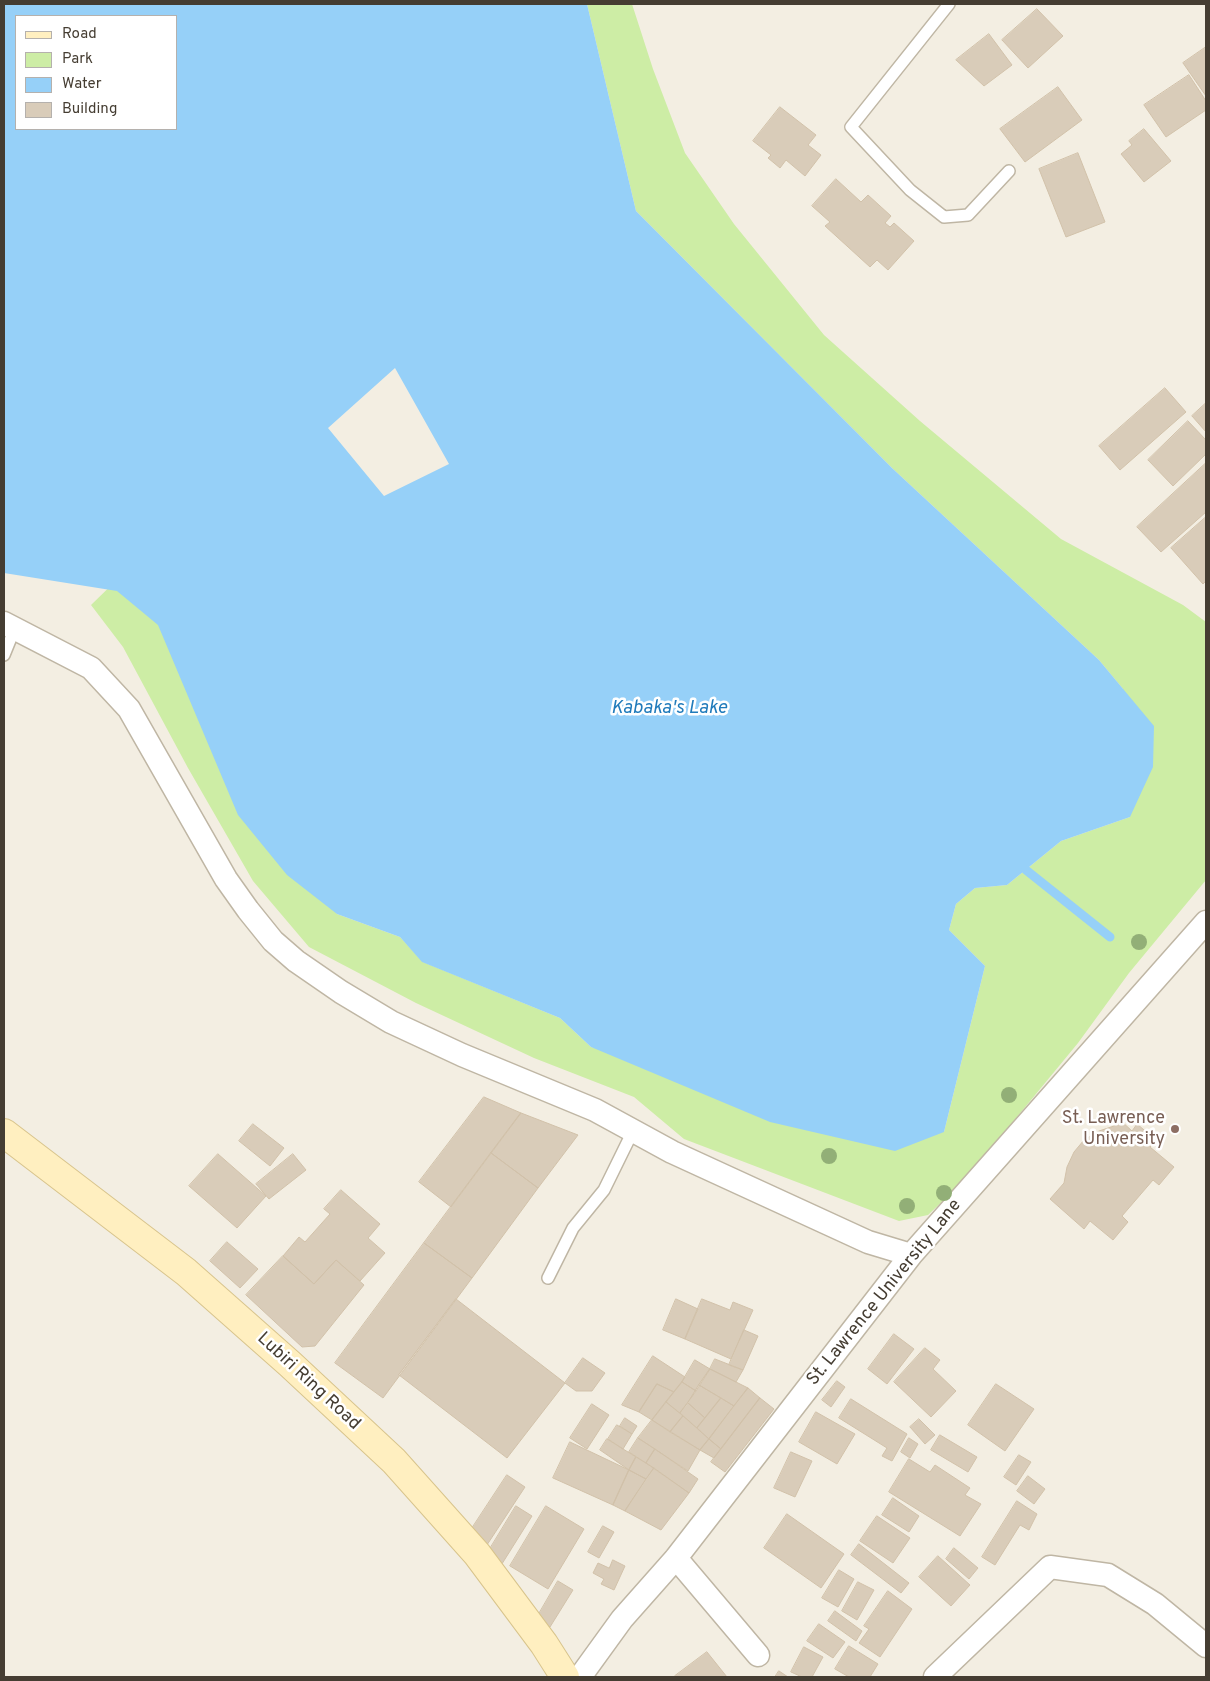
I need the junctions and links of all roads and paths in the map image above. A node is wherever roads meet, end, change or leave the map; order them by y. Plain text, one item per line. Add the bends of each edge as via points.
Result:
1 (949, 4) edge
2 (1009, 171) dead end
3 (9, 625) edge
4 (4, 655) edge
5 (1206, 922) edge
6 (633, 1131) junction
7 (4, 1133) edge
8 (911, 1255) junction
9 (548, 1278) dead end
10 (676, 1558) junction
11 (1206, 1646) edge
12 (758, 1655) dead end
13 (565, 1677) edge
14 (580, 1677) edge
15 (935, 1677) edge

1 - 2 lane via 851,127 910,190 944,217 968,215
3 - 4 lane
3 - 6 street via 91,668 129,710 226,880 274,941 296,961 391,1022 595,1110
5 - 8 street, St. Lawrence University Lane
6 - 8 street via 868,1242
6 - 9 lane via 604,1190 573,1228
7 - 13 main road, Lubiri Ring Road via 186,1272 394,1461 478,1554
8 - 10 street, St. Lawrence University Lane
10 - 12 street
10 - 14 street, St. Lawrence University Lane via 622,1619
11 - 15 street via 1155,1604 1108,1576 1050,1566

